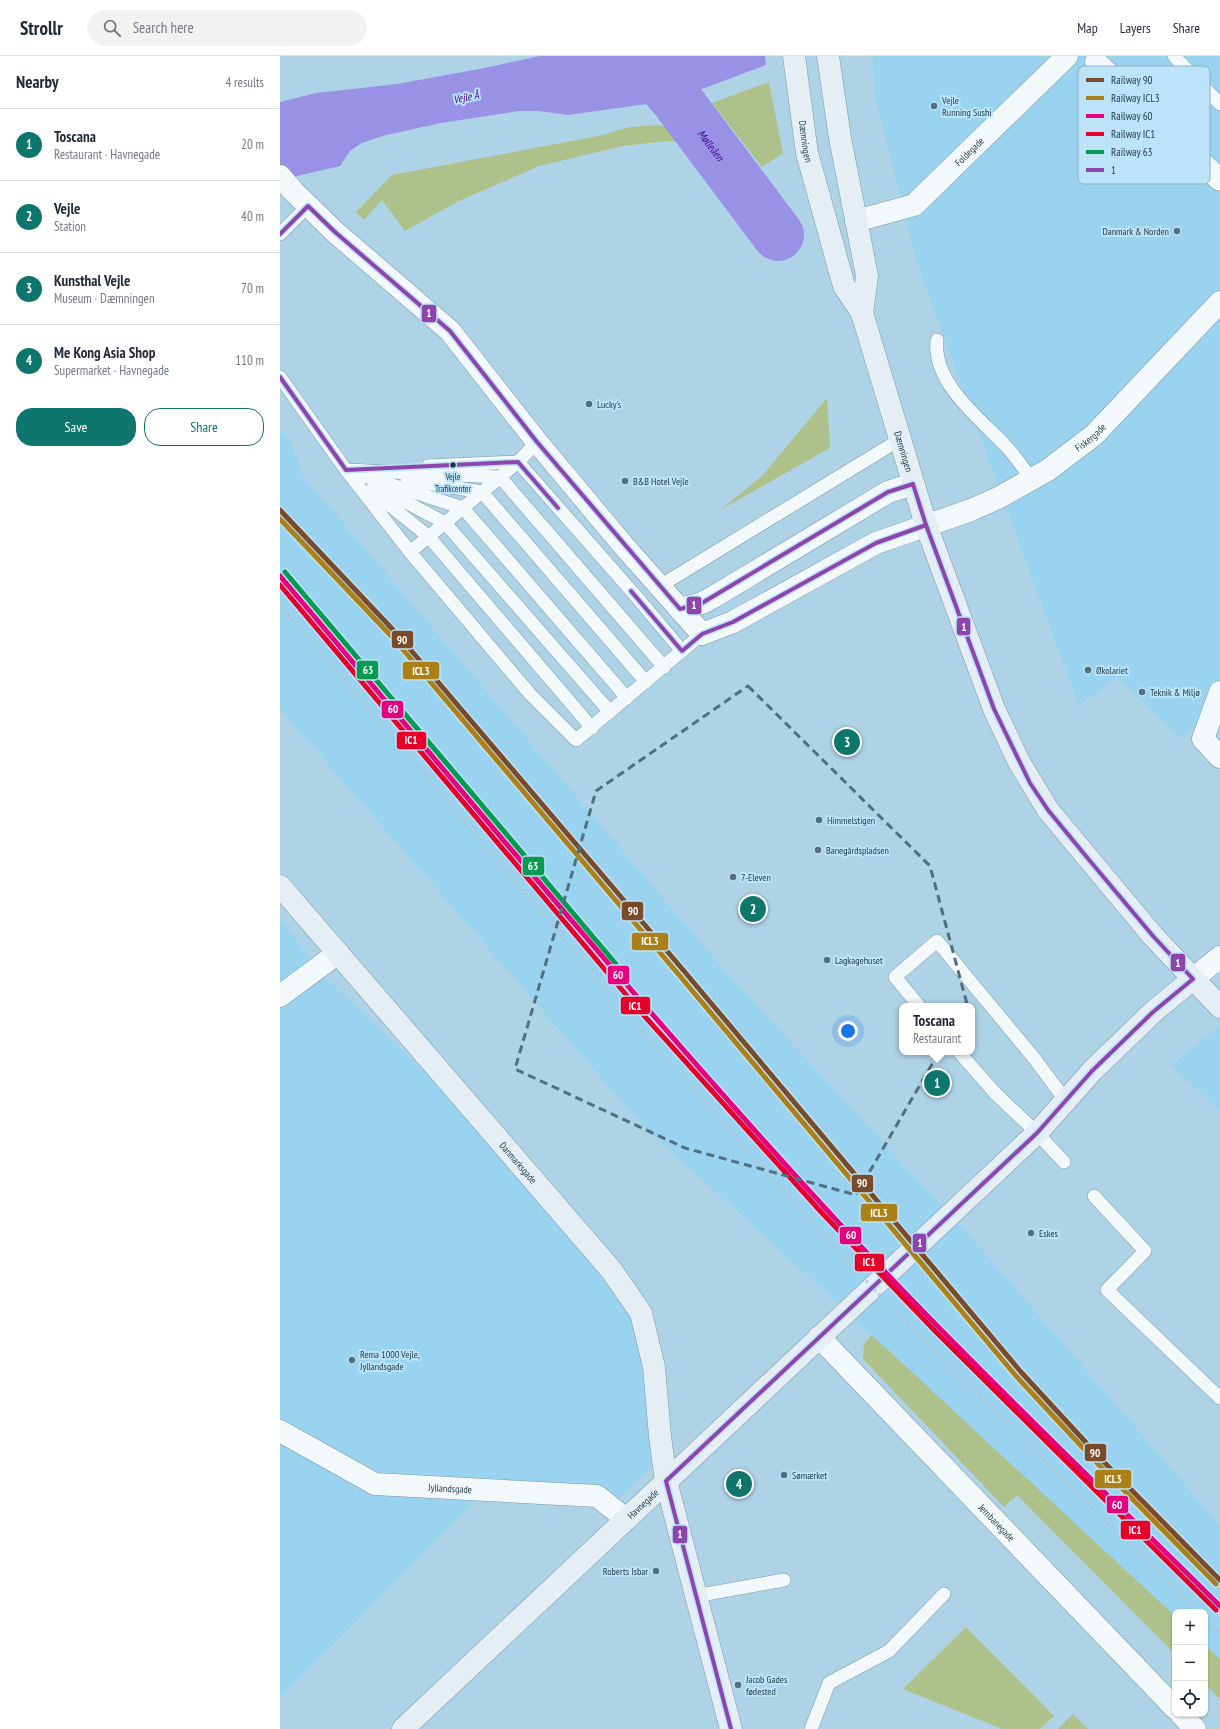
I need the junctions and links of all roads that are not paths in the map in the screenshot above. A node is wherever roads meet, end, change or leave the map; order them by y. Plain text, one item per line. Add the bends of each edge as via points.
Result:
1 (794, 56) edge
2 (828, 56) edge
3 (1068, 56) edge
4 (1174, 56) edge
5 (1100, 59) edge
6 (1184, 66) edge
7 (1210, 94) edge
8 (1220, 104) edge
9 (1210, 170) edge
10 (1220, 180) edge
11 (285, 181) edge
12 (308, 206) junction
13 (856, 221) junction
14 (280, 234) edge
15 (1220, 302) edge
16 (862, 313) junction
17 (937, 340) dead end
18 (280, 377) edge
19 (899, 440) junction
20 (538, 442) junction
21 (518, 462) junction
22 (346, 470) junction
23 (500, 477) junction
24 (1032, 479) junction
25 (913, 484) junction
26 (482, 492) junction
27 (463, 508) junction
28 (445, 523) junction
29 (926, 525) junction
30 (429, 537) junction
31 (410, 552) junction
32 (660, 586) junction
33 (680, 609) junction
34 (702, 634) junction
35 (682, 651) junction
36 (664, 667) junction
37 (646, 682) junction
38 (1220, 692) edge
39 (627, 698) junction
40 (610, 712) junction
41 (592, 728) junction
42 (1220, 757) edge
43 (280, 886) edge
44 (338, 953) junction
45 (1220, 957) edge
46 (1193, 979) junction
47 (280, 996) edge
48 (917, 1003) edge
49 (1220, 1007) edge
50 (962, 1055) edge
51 (1066, 1101) junction
52 (1037, 1133) junction
53 (1064, 1162) dead end
54 (1094, 1196) dead end
55 (819, 1337) junction
56 (1220, 1398) edge
57 (280, 1431) edge
58 (666, 1481) junction
59 (626, 1519) junction
60 (784, 1580) dead end
61 (944, 1594) dead end
62 (696, 1596) junction
63 (1172, 1705) edge
64 (1184, 1717) edge
65 (403, 1729) edge
66 (731, 1729) edge
67 (812, 1729) edge
68 (1195, 1729) edge

1 - 16 street, Dæmningen via 807,153 844,286
2 - 13 street, Dæmningen
3 - 5 street, Foldegade
3 - 13 street, Foldegade via 914,205
4 - 6 lane
7 - 8 lane
9 - 10 street, Foldegade
11 - 12 street
12 - 14 lane
12 - 20 street via 450,331
13 - 16 street, Dæmningen via 867,276
15 - 24 street, Fiskergade via 1094,435
16 - 19 street, Dæmningen
17 - 24 lane via 937,357 953,390
18 - 22 lane
19 - 25 street, Dæmningen
19 - 32 lane
20 - 21 lane
20 - 32 street
21 - 22 lane
21 - 23 lane
21 - 35 lane
22 - 23 lane
22 - 26 lane
22 - 27 lane
22 - 28 lane
22 - 30 lane
22 - 31 lane
23 - 26 lane
23 - 36 lane
24 - 29 street, Fiskergade via 998,498
25 - 29 street, Dæmningen
25 - 33 street via 888,492 716,596
26 - 27 lane
26 - 37 lane
27 - 28 lane
27 - 39 lane
28 - 30 lane
28 - 40 lane
29 - 34 street, Fiskergade via 876,543 733,622
29 - 46 street, Dæmningen via 994,709 1030,782 1048,810 1085,855
30 - 31 lane
30 - 41 lane
31 - 41 lane via 530,694 576,740
32 - 33 street
33 - 34 street
34 - 35 lane
35 - 36 lane
36 - 37 lane
37 - 39 lane
38 - 42 street via 1203,739
39 - 40 lane
40 - 41 lane
43 - 44 street, Danmarksgade
44 - 47 street
44 - 58 street, Danmarksgade via 612,1271 641,1314 654,1367
45 - 46 street
46 - 49 street, Dæmningen
46 - 51 street, Havnegade via 1153,1012 1092,1071
48 - 51 lane via 895,977 937,941 1034,1058
50 - 52 lane via 995,1093
51 - 52 street, Havnegade
52 - 53 lane
52 - 55 street, Havnegade
54 - 56 lane via 1145,1251 1107,1290
55 - 58 street, Havnegade
55 - 63 street, Jernbanegade
57 - 59 street, Jyllandsgade via 375,1484 597,1496
58 - 59 street, Havnegade
58 - 62 street, Danmarksgade
59 - 65 street, Havnegade
60 - 62 lane
61 - 67 lane via 889,1651 828,1683
62 - 66 street, Danmarksgade
64 - 68 street

